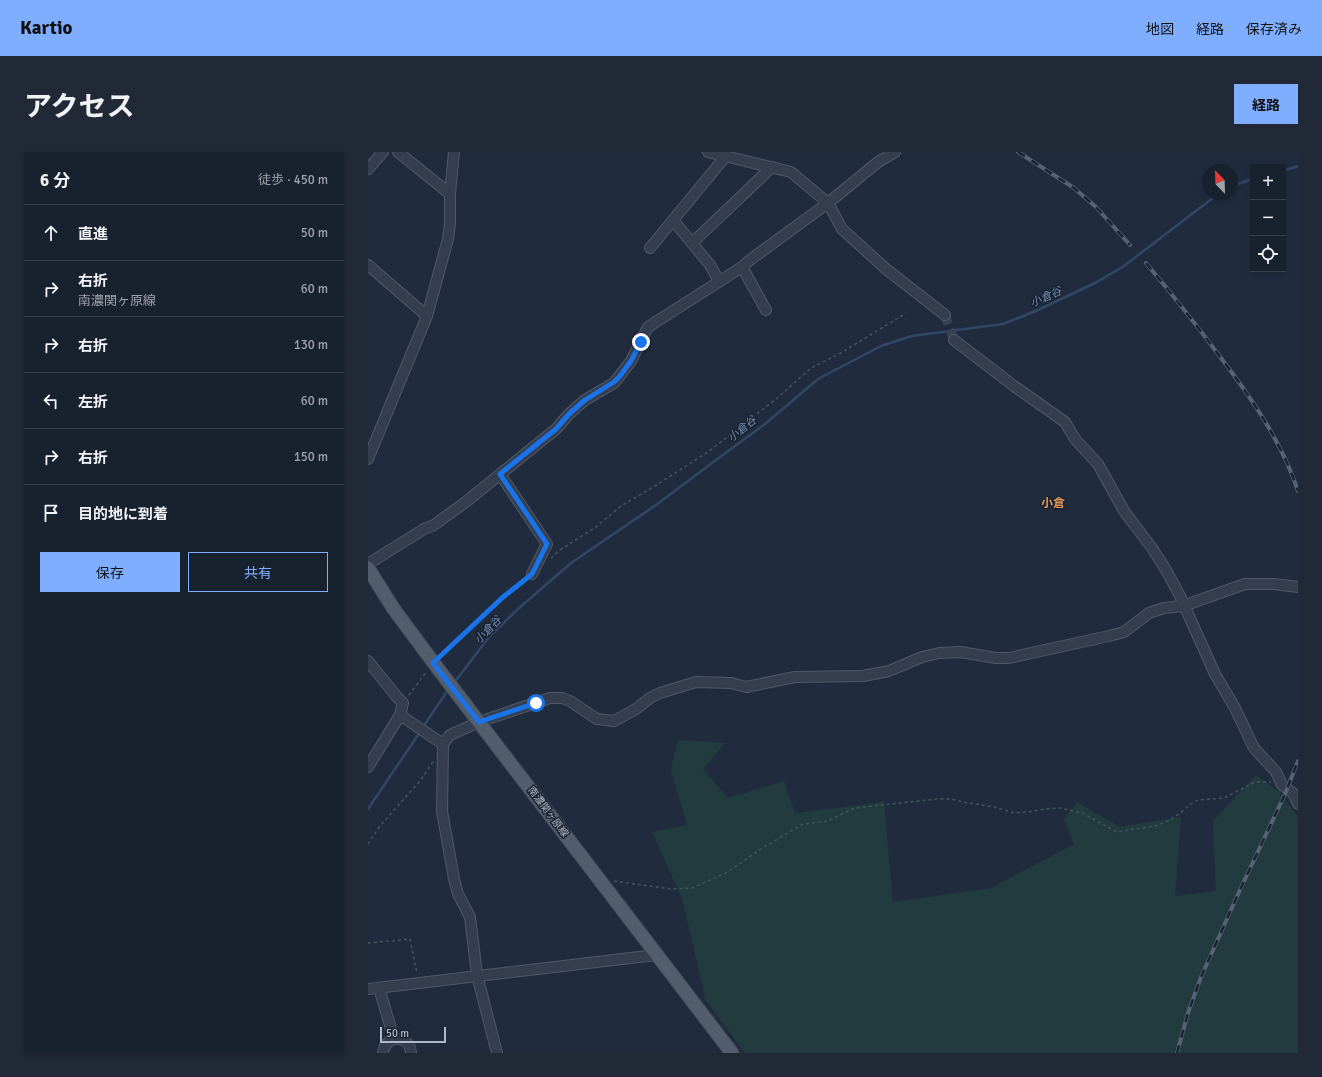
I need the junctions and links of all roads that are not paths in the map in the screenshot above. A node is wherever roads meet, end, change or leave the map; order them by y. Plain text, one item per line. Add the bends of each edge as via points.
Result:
1 (383, 152) edge
2 (398, 152) edge
3 (454, 152) edge
4 (708, 152) edge
5 (895, 152) edge
6 (725, 157) junction
7 (772, 167) junction
8 (368, 169) edge
9 (450, 194) junction
10 (828, 203) junction
11 (673, 220) junction
12 (692, 243) junction
13 (650, 248) dead end
14 (368, 265) edge
15 (742, 268) junction
16 (719, 281) junction
17 (766, 310) dead end
18 (945, 315) tunnel mouth
19 (427, 316) junction
20 (954, 340) tunnel mouth
21 (368, 458) edge
22 (500, 474) junction
23 (368, 564) edge
24 (368, 568) edge
25 (532, 574) road end
26 (1298, 588) edge
27 (1183, 606) junction
28 (368, 661) edge
29 (402, 716) junction
30 (479, 722) junction
31 (442, 745) junction
32 (368, 766) edge
33 (1296, 789) edge
34 (1298, 804) edge
35 (656, 955) junction
36 (477, 975) junction
37 (379, 988) junction
38 (368, 989) edge
39 (394, 1039) junction
40 (383, 1053) edge
41 (411, 1053) edge
42 (497, 1053) edge
43 (732, 1053) edge

1 - 8 street
2 - 9 street
3 - 9 street
4 - 6 street
5 - 10 street via 878,162
6 - 7 street
6 - 11 street
7 - 10 street via 791,172
7 - 12 street
9 - 19 street via 448,239
10 - 15 street
10 - 18 street via 842,229 886,269
11 - 12 street
11 - 13 street
12 - 16 street
14 - 19 street
15 - 16 street
15 - 17 street
16 - 22 street via 648,327 631,361 617,379 585,400 556,429
19 - 21 street
20 - 27 street via 1065,422 1075,439 1098,464 1124,511 1152,548 1180,596
22 - 23 street via 434,525
22 - 25 street via 547,544
24 - 30 main road, 南濃関ヶ原線 via 393,608
26 - 27 street via 1274,584 1245,584
27 - 30 street via 1149,613 1124,632 1009,658 960,652 939,653 889,671 863,676 795,677 746,687 731,683 696,682 660,693 614,721 597,719 562,698 550,698
27 - 33 street via 1254,748 1276,772 1282,786
28 - 29 street via 403,703
29 - 31 street
29 - 32 street
30 - 31 street via 450,735
30 - 35 main road, 南濃関ヶ原線
31 - 36 street via 442,811 454,879 458,894 470,917
33 - 34 street
35 - 36 street
35 - 43 main road, 南濃関ヶ原線
36 - 37 street
36 - 42 street
37 - 38 street
37 - 39 street
39 - 40 street via 386,1044
39 - 41 street via 405,1041

